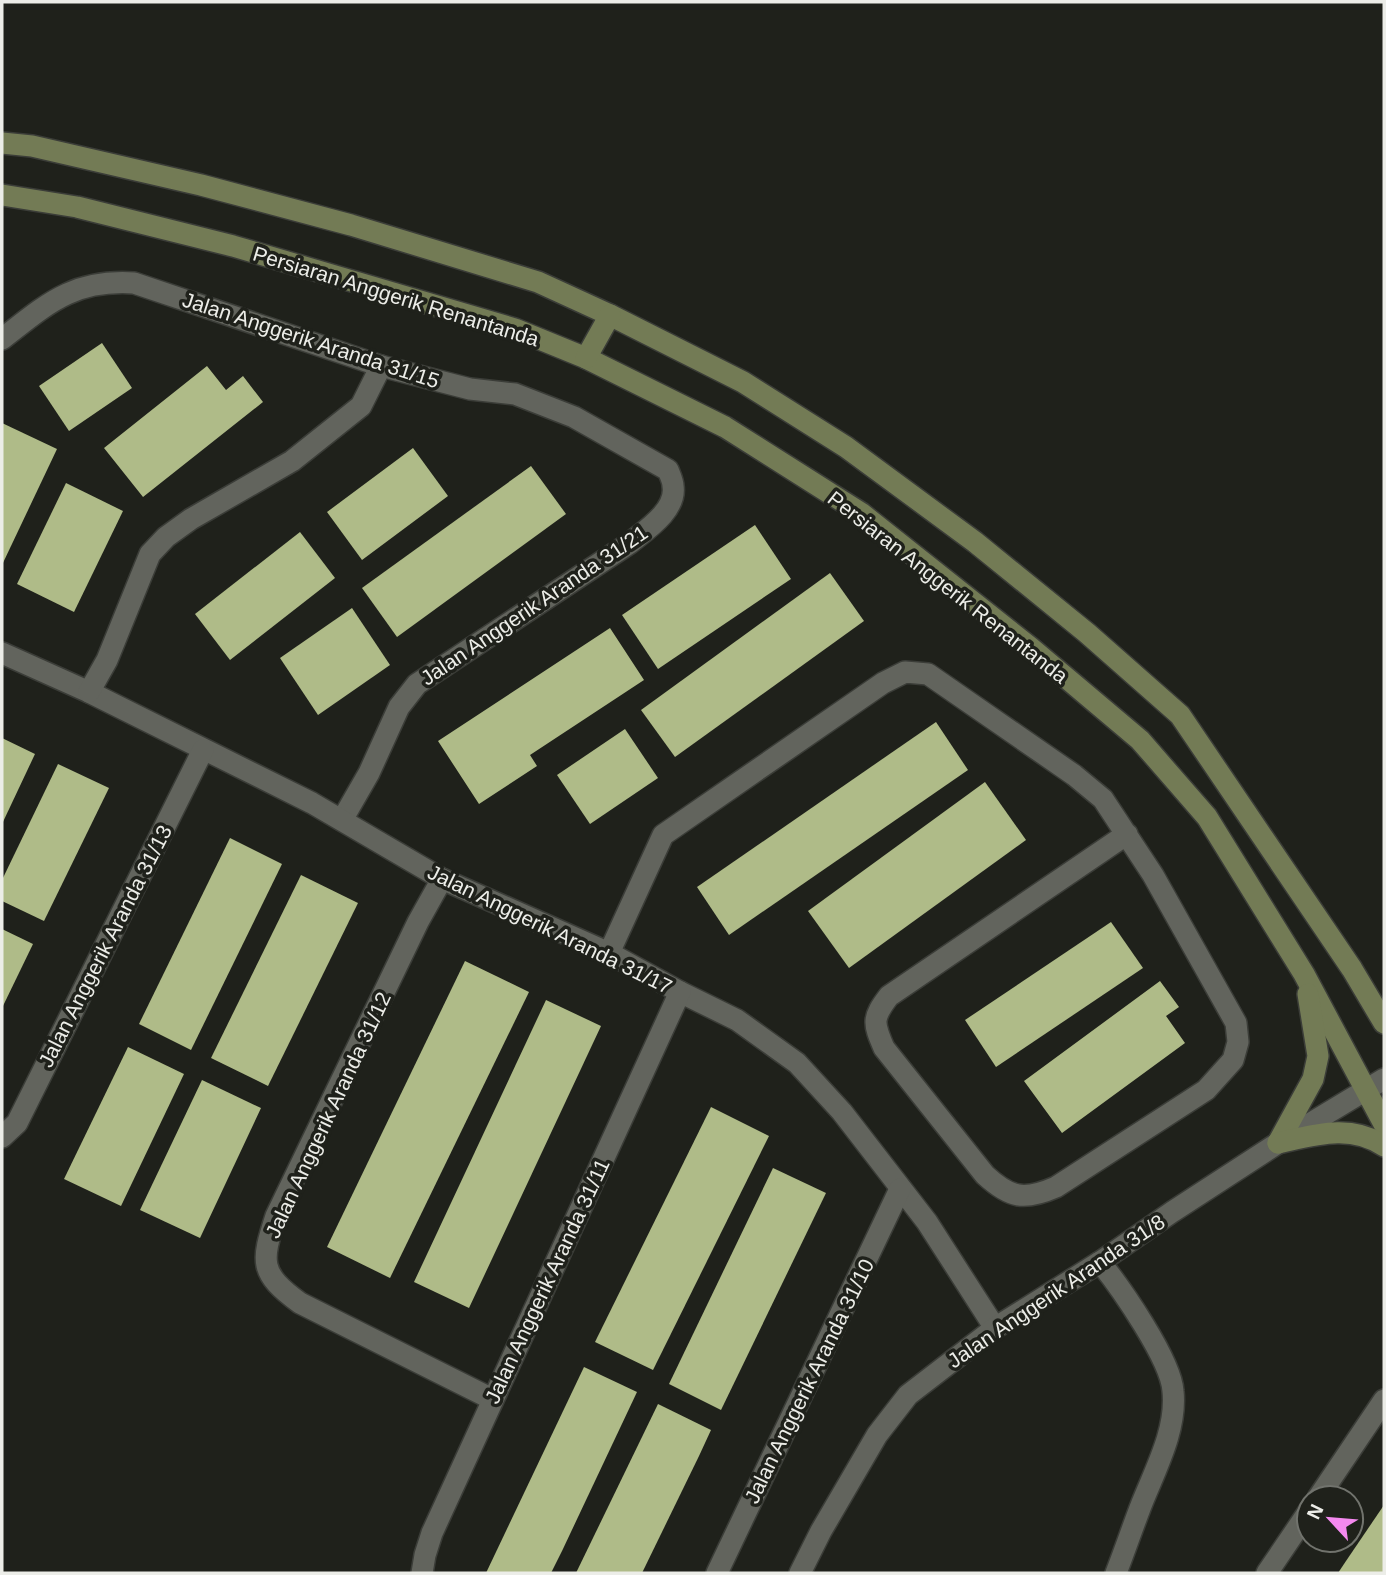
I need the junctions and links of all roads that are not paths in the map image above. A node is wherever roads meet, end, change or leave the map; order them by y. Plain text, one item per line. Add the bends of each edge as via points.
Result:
1 (2, 143) edge
2 (2, 195) edge
3 (610, 315) junction
4 (2, 340) edge
5 (586, 358) junction
6 (381, 366) junction
7 (670, 503) joint
8 (2, 653) edge
9 (89, 692) junction
10 (203, 750) junction
11 (342, 820) junction
12 (1127, 834) junction
13 (442, 879) junction
14 (609, 953) junction
15 (1304, 974) junction
16 (680, 992) junction
17 (1384, 1023) edge
18 (1384, 1079) edge
19 (1365, 1090) junction
20 (1384, 1124) edge
21 (2, 1137) edge
22 (1279, 1143) junction
23 (1384, 1146) edge
24 (901, 1189) junction
25 (1100, 1262) junction
26 (995, 1328) junction
27 (492, 1399) junction
28 (1384, 1400) edge
29 (1327, 1484) edge
30 (1295, 1532) edge
31 (1119, 1572) edge
32 (422, 1573) edge
33 (717, 1573) edge
34 (800, 1573) edge
35 (1267, 1573) edge

1 - 3 main road via 201,185 351,225 538,282
2 - 5 main road, Persiaran Anggerik Renantanda via 77,207 233,246 515,329
3 - 5 main road
3 - 17 main road via 743,383 846,447 975,542 1180,715
4 - 6 street, Jalan Anggerik Aranda 31/15 via 50,302 74,290 134,283
5 - 15 main road, Persiaran Anggerik Renantanda via 725,426 861,513 1139,740 1207,817
6 - 7 street, Jalan Anggerik Aranda 31/15 via 470,389 515,394 574,418 668,470 674,489
6 - 9 street via 361,406 292,461 191,519 150,554 107,660
7 - 11 street, Jalan Anggerik Aranda 31/21 via 659,519 630,543 417,684 399,707
8 - 9 street, Jalan Anggerik Aranda 31/17
9 - 10 street, Jalan Anggerik Aranda 31/17
10 - 11 street, Jalan Anggerik Aranda 31/17
10 - 21 street, Jalan Anggerik Aranda 31/13 via 17,1122
11 - 13 street, Jalan Anggerik Aranda 31/17
12 - 12 street via 1236,1023 1233,1060 1206,1090 1056,1187 1037,1195 1003,1191 985,1175 884,1048 875,1027 876,1012 889,996
12 - 14 street via 1103,799 1074,775 928,674 905,672 883,682 663,835
13 - 14 street, Jalan Anggerik Aranda 31/17
13 - 27 street, Jalan Anggerik Aranda 31/12 via 276,1216 265,1264 280,1288 300,1303
14 - 16 street, Jalan Anggerik Aranda 31/17
15 - 19 main road, Persiaran Anggerik Renantanda
15 - 22 main road via 1318,1056 1313,1079
16 - 24 street, Jalan Anggerik Aranda 31/17 via 737,1020 796,1063 842,1112
16 - 27 street, Jalan Anggerik Aranda 31/11
18 - 19 street, Jalan Anggerik Aranda 31/8
19 - 20 main road, Persiaran Anggerik Renantanda
19 - 22 street, Jalan Anggerik Aranda 31/8
22 - 23 main road via 1348,1132
22 - 25 street, Jalan Anggerik Aranda 31/8
24 - 26 street, Jalan Anggerik Aranda 31/17 via 928,1222
24 - 33 street, Jalan Anggerik Aranda 31/10
25 - 26 street, Jalan Anggerik Aranda 31/8
25 - 31 street via 1168,1367 1173,1390 1167,1438
26 - 34 street, Jalan Anggerik Aranda 31/8 via 908,1395 877,1435
27 - 32 street, Jalan Anggerik Aranda 31/11 via 432,1534
28 - 29 street
30 - 35 street

